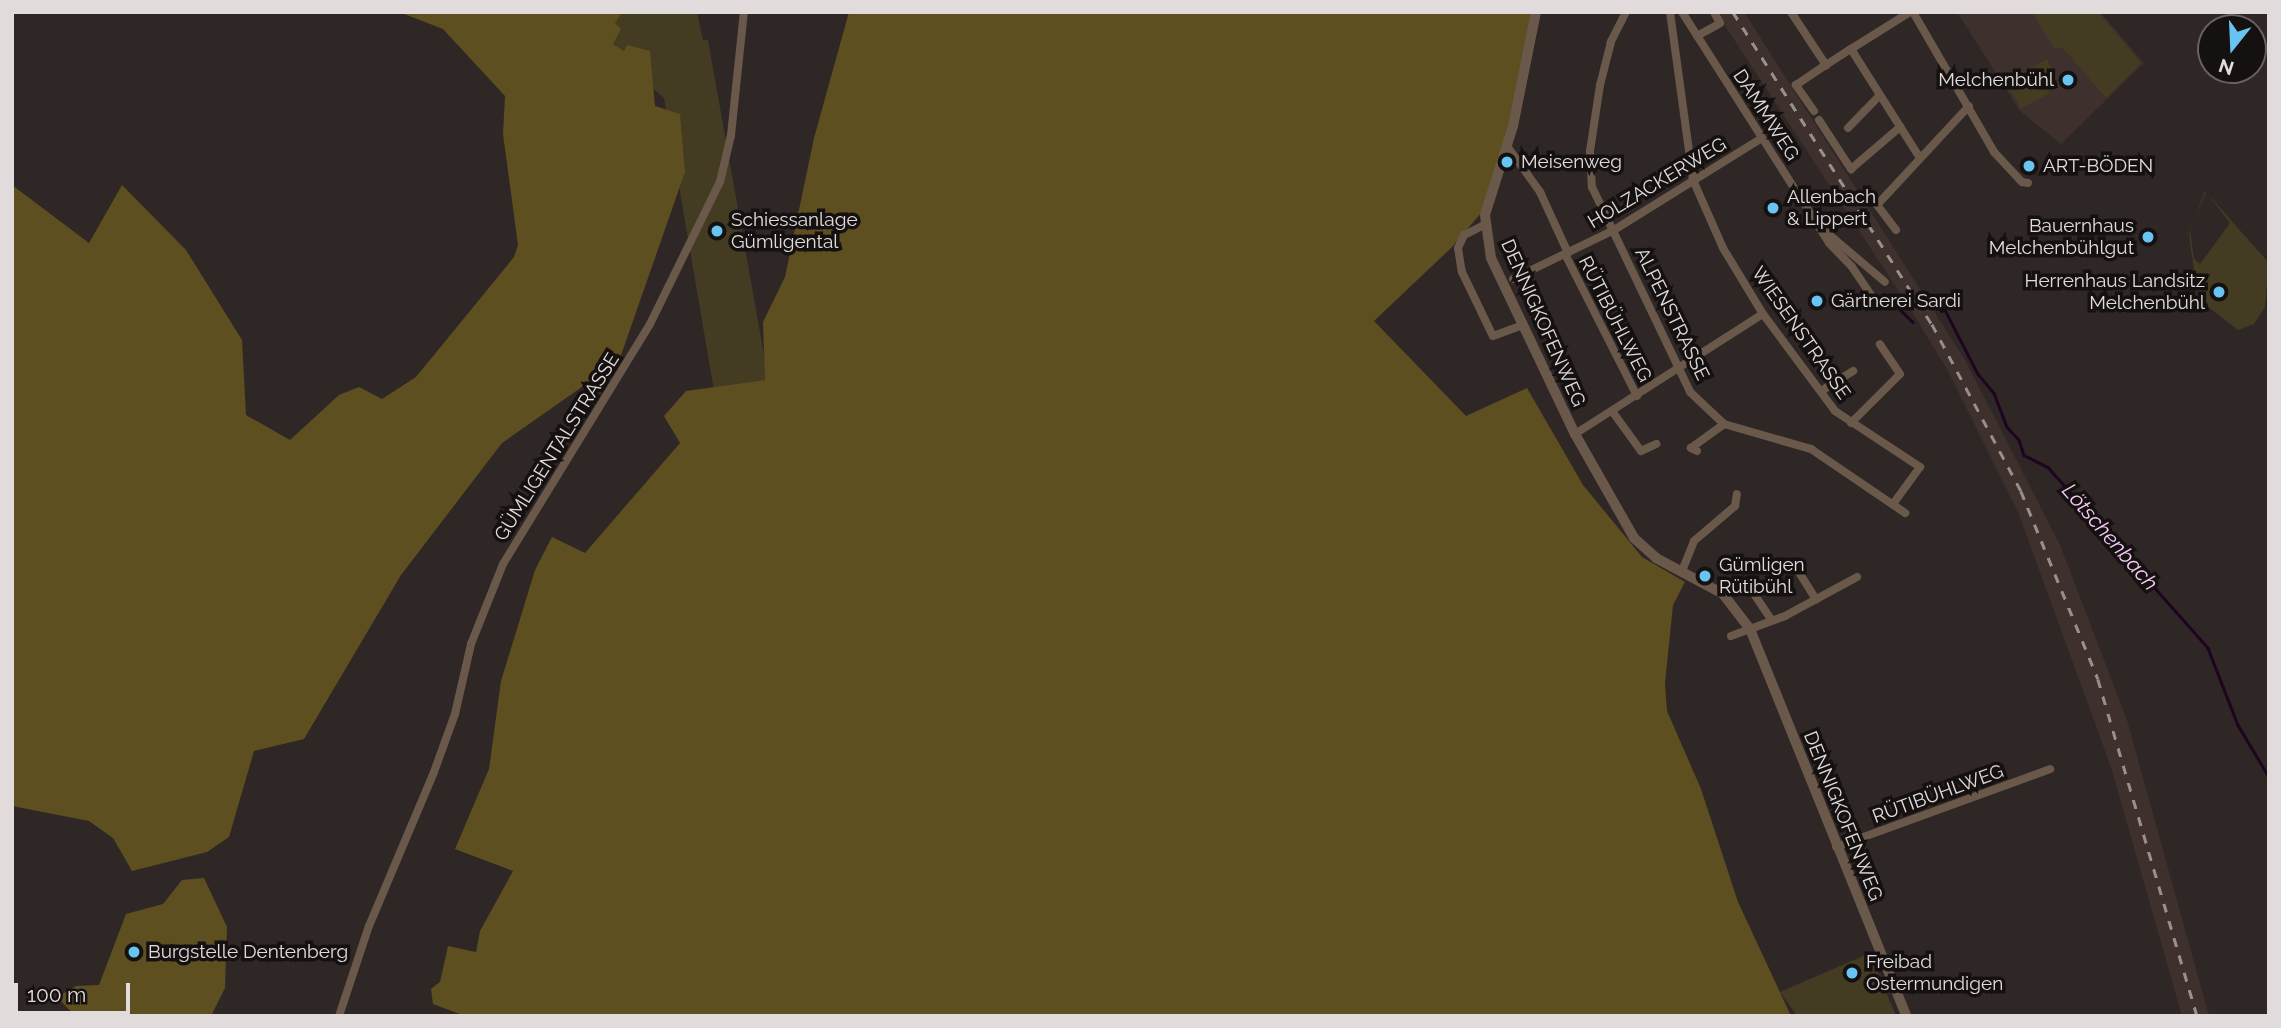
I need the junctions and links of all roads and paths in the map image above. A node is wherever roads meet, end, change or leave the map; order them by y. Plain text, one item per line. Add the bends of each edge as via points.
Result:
1 (744, 12) edge
2 (1536, 12) edge
3 (1626, 12) edge
4 (1670, 12) edge
5 (1682, 12) edge
6 (1714, 12) edge
7 (1791, 12) edge
8 (1912, 12) edge
9 (1697, 36) junction
10 (1851, 49) junction
11 (1826, 65) junction
12 (1880, 96) junction
13 (1969, 106) junction
14 (1814, 111) dead end
15 (1819, 120) dead end
16 (1900, 127) junction
17 (1848, 128) dead end
18 (1762, 138) junction
19 (1507, 146) junction
20 (1919, 155) junction
21 (1693, 180) junction
22 (2028, 183) dead end
23 (1484, 225) junction
24 (1822, 228) junction
25 (1614, 230) junction
26 (1896, 230) dead end
27 (1567, 255) junction
28 (1513, 279) dead end
29 (1885, 282) dead end
30 (1875, 301) dead end
31 (1763, 314) junction
32 (1523, 325) junction
33 (1880, 344) dead end
34 (1681, 369) junction
35 (1853, 371) dead end
36 (1821, 391) junction
37 (1637, 396) junction
38 (1612, 411) junction
39 (1851, 423) junction
40 (1724, 424) junction
41 (1575, 434) junction
42 (1656, 444) dead end
43 (1697, 451) dead end
44 (1737, 494) dead end
45 (1893, 504) junction
46 (1905, 513) dead end
47 (1797, 569) dead end
48 (1682, 571) junction
49 (1857, 577) dead end
50 (1754, 594) dead end
51 (1816, 599) junction
52 (1772, 621) junction
53 (1750, 629) junction
54 (1731, 636) dead end
55 (2050, 769) dead end
56 (1836, 847) junction
57 (340, 1016) edge
58 (1906, 1016) edge

1 - 57 street, GÜMLIGENTALSTRASSE via 732,135 720,182 650,324 503,564 471,644 443,749 363,941
2 - 19 street, DENNIGKOFENWEG
3 - 25 street, ALPENSTRASSE via 1603,68 1590,151 1592,187
4 - 21 street, WIESENSTRASSE
5 - 9 street, DAMMWEG
6 - 9 street via 1720,23
7 - 11 street
8 - 10 street
8 - 13 street
9 - 18 street, DAMMWEG
10 - 11 street
10 - 12 street
11 - 14 street via 1796,85
12 - 16 street
12 - 17 street
13 - 20 street
13 - 22 street via 1994,152
15 - 16 street via 1851,169
16 - 20 street
18 - 21 street, HOLZACKERWEG
18 - 24 street, DAMMWEG
19 - 23 street, DENNIGKOFENWEG
19 - 27 street via 1540,191
20 - 26 street via 1877,205
21 - 25 street, HOLZACKERWEG
21 - 31 street, WIESENSTRASSE via 1723,248
23 - 32 street, DENNIGKOFENWEG via 1491,258
23 - 32 street via 1464,235 1458,264 1493,336
24 - 29 street
24 - 30 street, DAMMWEG
25 - 27 street, HOLZACKERWEG
25 - 34 street, ALPENSTRASSE
27 - 28 street, HOLZACKERWEG
27 - 37 street, RÜTIBÜHLWEG
31 - 34 street
31 - 36 street, WIESENSTRASSE
32 - 41 street, DENNIGKOFENWEG
33 - 39 street via 1900,374
34 - 37 street
34 - 40 street, ALPENSTRASSE via 1700,405
35 - 36 street
36 - 39 street, WIESENSTRASSE
37 - 38 street
38 - 41 street
38 - 42 street via 1641,451
39 - 45 street, WIESENSTRASSE via 1920,467
40 - 43 street via 1691,448
40 - 45 street, ALPENSTRASSE via 1811,449
41 - 48 street, DENNIGKOFENWEG via 1634,538 1656,558
44 - 48 street via 1735,506 1694,541
45 - 46 street, ALPENSTRASSE
47 - 51 street
48 - 53 street, DENNIGKOFENWEG via 1723,594
49 - 51 street
50 - 52 street
51 - 52 street
52 - 53 street
53 - 54 street
53 - 56 street, DENNIGKOFENWEG
55 - 56 street, RÜTIBÜHLWEG
56 - 58 street, DENNIGKOFENWEG

